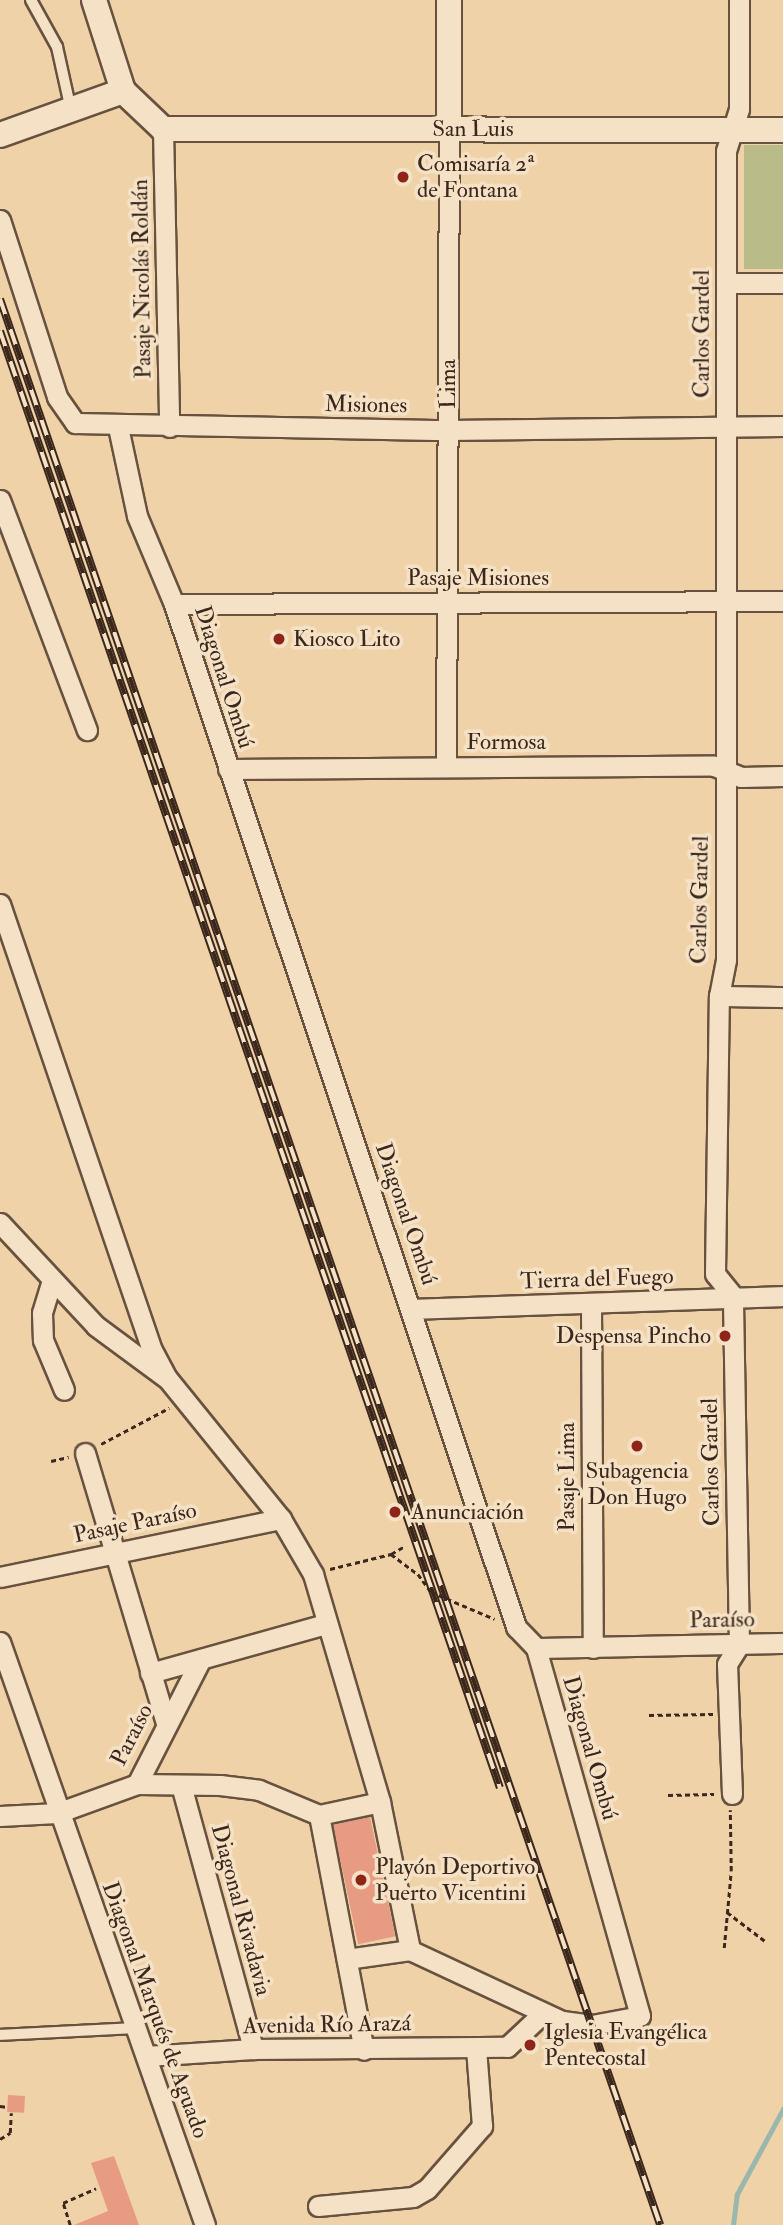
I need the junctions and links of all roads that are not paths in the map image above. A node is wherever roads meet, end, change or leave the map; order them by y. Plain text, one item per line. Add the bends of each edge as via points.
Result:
1 (31, 0) edge
2 (94, 0) edge
3 (449, 0) edge
4 (739, 0) edge
5 (124, 91) junction
6 (71, 111) junction
7 (449, 128) junction
8 (163, 129) junction
9 (783, 130) edge
10 (732, 131) junction
11 (0, 135) edge
12 (0, 220) edge
13 (726, 283) junction
14 (783, 283) edge
15 (727, 426) junction
16 (783, 426) edge
17 (118, 427) junction
18 (169, 427) junction
19 (448, 430) junction
20 (0, 500) edge
21 (725, 601) junction
22 (783, 601) edge
23 (445, 603) junction
24 (174, 604) junction
25 (87, 730) dead end
26 (446, 767) junction
27 (228, 769) junction
28 (726, 770) junction
29 (783, 776) edge
30 (0, 904) edge
31 (719, 996) junction
32 (783, 997) edge
33 (0, 1223) edge
34 (52, 1280) junction
35 (733, 1296) junction
36 (783, 1296) edge
37 (591, 1305) junction
38 (412, 1309) junction
39 (167, 1378) junction
40 (64, 1390) dead end
41 (85, 1453) road end
42 (281, 1519) junction
43 (117, 1551) junction
44 (0, 1577) edge
45 (326, 1624) junction
46 (0, 1642) edge
47 (783, 1643) edge
48 (738, 1645) junction
49 (536, 1648) junction
50 (593, 1648) junction
51 (201, 1659) junction
52 (149, 1673) junction
53 (166, 1723) junction
54 (137, 1784) junction
55 (181, 1785) junction
56 (732, 1794) road end
57 (380, 1802) junction
58 (57, 1813) junction
59 (319, 1815) junction
60 (0, 1816) edge
61 (410, 1950) junction
62 (347, 1959) junction
63 (542, 2014) junction
64 (136, 2028) junction
65 (0, 2035) edge
66 (476, 2048) junction
67 (253, 2049) junction
68 (363, 2050) junction
69 (146, 2056) junction
70 (318, 2206) dead end
71 (205, 2225) edge

1 - 6 lane via 57,47
2 - 5 street
3 - 7 street, Lima
4 - 10 street, Carlos Gardel via 739,109
5 - 6 street
5 - 8 street
6 - 11 street
7 - 8 street, San Luis
7 - 10 street, San Luis
7 - 19 street, Lima
8 - 18 street, Pasaje Nicolás Roldán
9 - 10 street, San Luis
10 - 13 street, Carlos Gardel via 726,151
12 - 17 street, Misiones via 57,397 75,423
13 - 14 street
13 - 15 street, Carlos Gardel
15 - 16 street, Misiones
15 - 19 street, Misiones
15 - 21 street, Carlos Gardel
17 - 18 street, Misiones
17 - 24 street, Diagonal Ombú via 137,516
18 - 19 street, Misiones
19 - 23 street, Lima
20 - 25 street
21 - 22 street, Pasaje Misiones
21 - 23 street, Pasaje Misiones
21 - 28 street, Carlos Gardel
23 - 24 street, Pasaje Misiones
23 - 26 street, Lima
24 - 27 street, Diagonal Ombú
26 - 27 street, Formosa
26 - 28 street, Formosa via 714,766
27 - 38 street, Diagonal Ombú
28 - 29 street, Formosa via 741,776
28 - 31 street, Carlos Gardel via 726,960
30 - 39 street via 141,1323
31 - 32 street
31 - 35 street, Carlos Gardel via 715,1274
33 - 34 street
34 - 39 street via 96,1326
34 - 40 street via 41,1314 43,1340
35 - 36 street, Tierra del Fuego
35 - 37 street, Tierra del Fuego
35 - 48 street, Carlos Gardel
37 - 38 street, Tierra del Fuego
37 - 50 street, Pasaje Lima
38 - 49 street, Diagonal Ombú via 516,1627
39 - 42 street
41 - 43 street
42 - 43 street, Pasaje Paraíso
42 - 45 street via 313,1574
43 - 44 street, Pasaje Paraíso
43 - 52 street
45 - 51 street, Paraíso
45 - 57 street
46 - 58 street, Diagonal Marqués de Aguado
47 - 48 street, Paraíso
48 - 50 street, Paraíso
48 - 56 street, Carlos Gardel via 727,1664
49 - 50 street, Paraíso
49 - 63 street, Diagonal Ombú via 640,2016 592,2025
51 - 52 street, Paraíso
51 - 53 street, Paraíso
52 - 53 street
53 - 54 street, Paraíso
54 - 55 street
54 - 58 street, Paraíso
55 - 59 street via 259,1790
55 - 67 street, Diagonal Rivadavia
57 - 59 street
57 - 61 street
58 - 60 street, Paraíso
58 - 64 street, Diagonal Marqués de Aguado
59 - 62 street
61 - 62 street
61 - 63 street
62 - 68 street
63 - 66 street, Avenida Río Arazá via 507,2047
64 - 65 lane
64 - 69 street, Diagonal Marqués de Aguado
66 - 68 street, Avenida Río Arazá
66 - 70 street via 482,2126 427,2189 413,2197
67 - 68 street, Avenida Río Arazá
67 - 69 street, Avenida Río Arazá
69 - 71 street, Diagonal Marqués de Aguado

